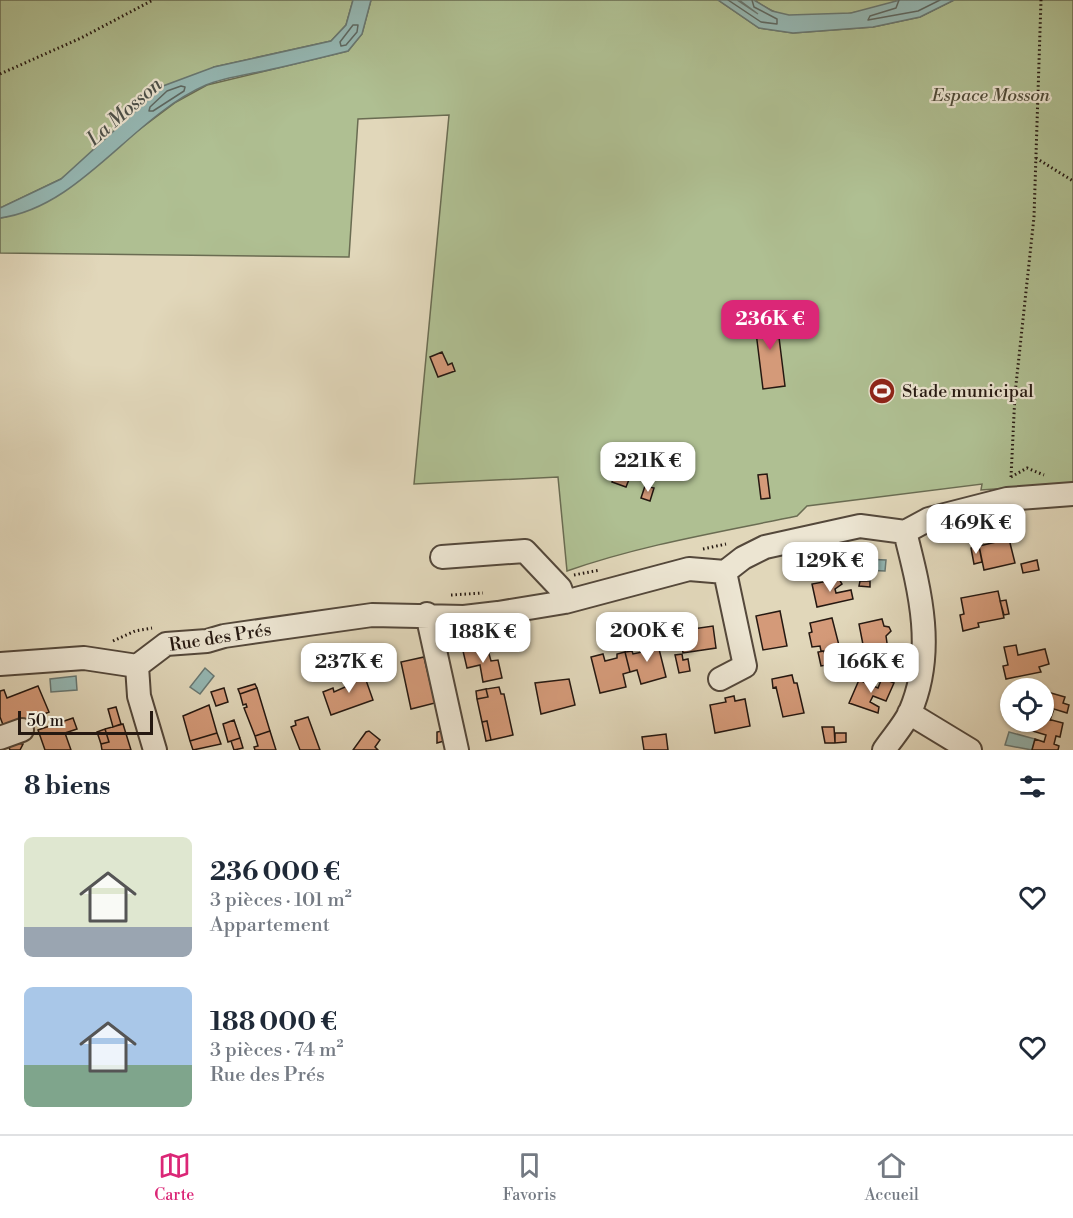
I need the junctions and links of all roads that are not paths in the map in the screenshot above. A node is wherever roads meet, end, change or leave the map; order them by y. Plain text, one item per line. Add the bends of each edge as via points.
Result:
1 (1073, 494) edge
2 (905, 532) junction
3 (441, 557) dead end
4 (725, 572) junction
5 (560, 593) junction
6 (427, 614) junction
7 (0, 664) edge
8 (137, 666) junction
9 (720, 679) dead end
10 (909, 713) junction
11 (22, 730) dead end
12 (0, 738) edge
13 (155, 750) edge
14 (457, 750) edge
15 (884, 750) edge
16 (970, 750) edge

1 - 2 street via 1007,499 929,519
2 - 4 street via 860,526 765,547
2 - 10 street via 921,594 925,628 919,683
3 - 5 street via 525,551
4 - 5 street, Rue des Prés via 689,569
4 - 9 street via 745,666
5 - 6 street, Rue des Prés via 464,617
6 - 8 street, Rue des Prés via 349,617 207,641 166,644
6 - 14 street
7 - 8 street via 84,658
8 - 13 street via 139,696
10 - 15 street
10 - 16 street
11 - 12 street

